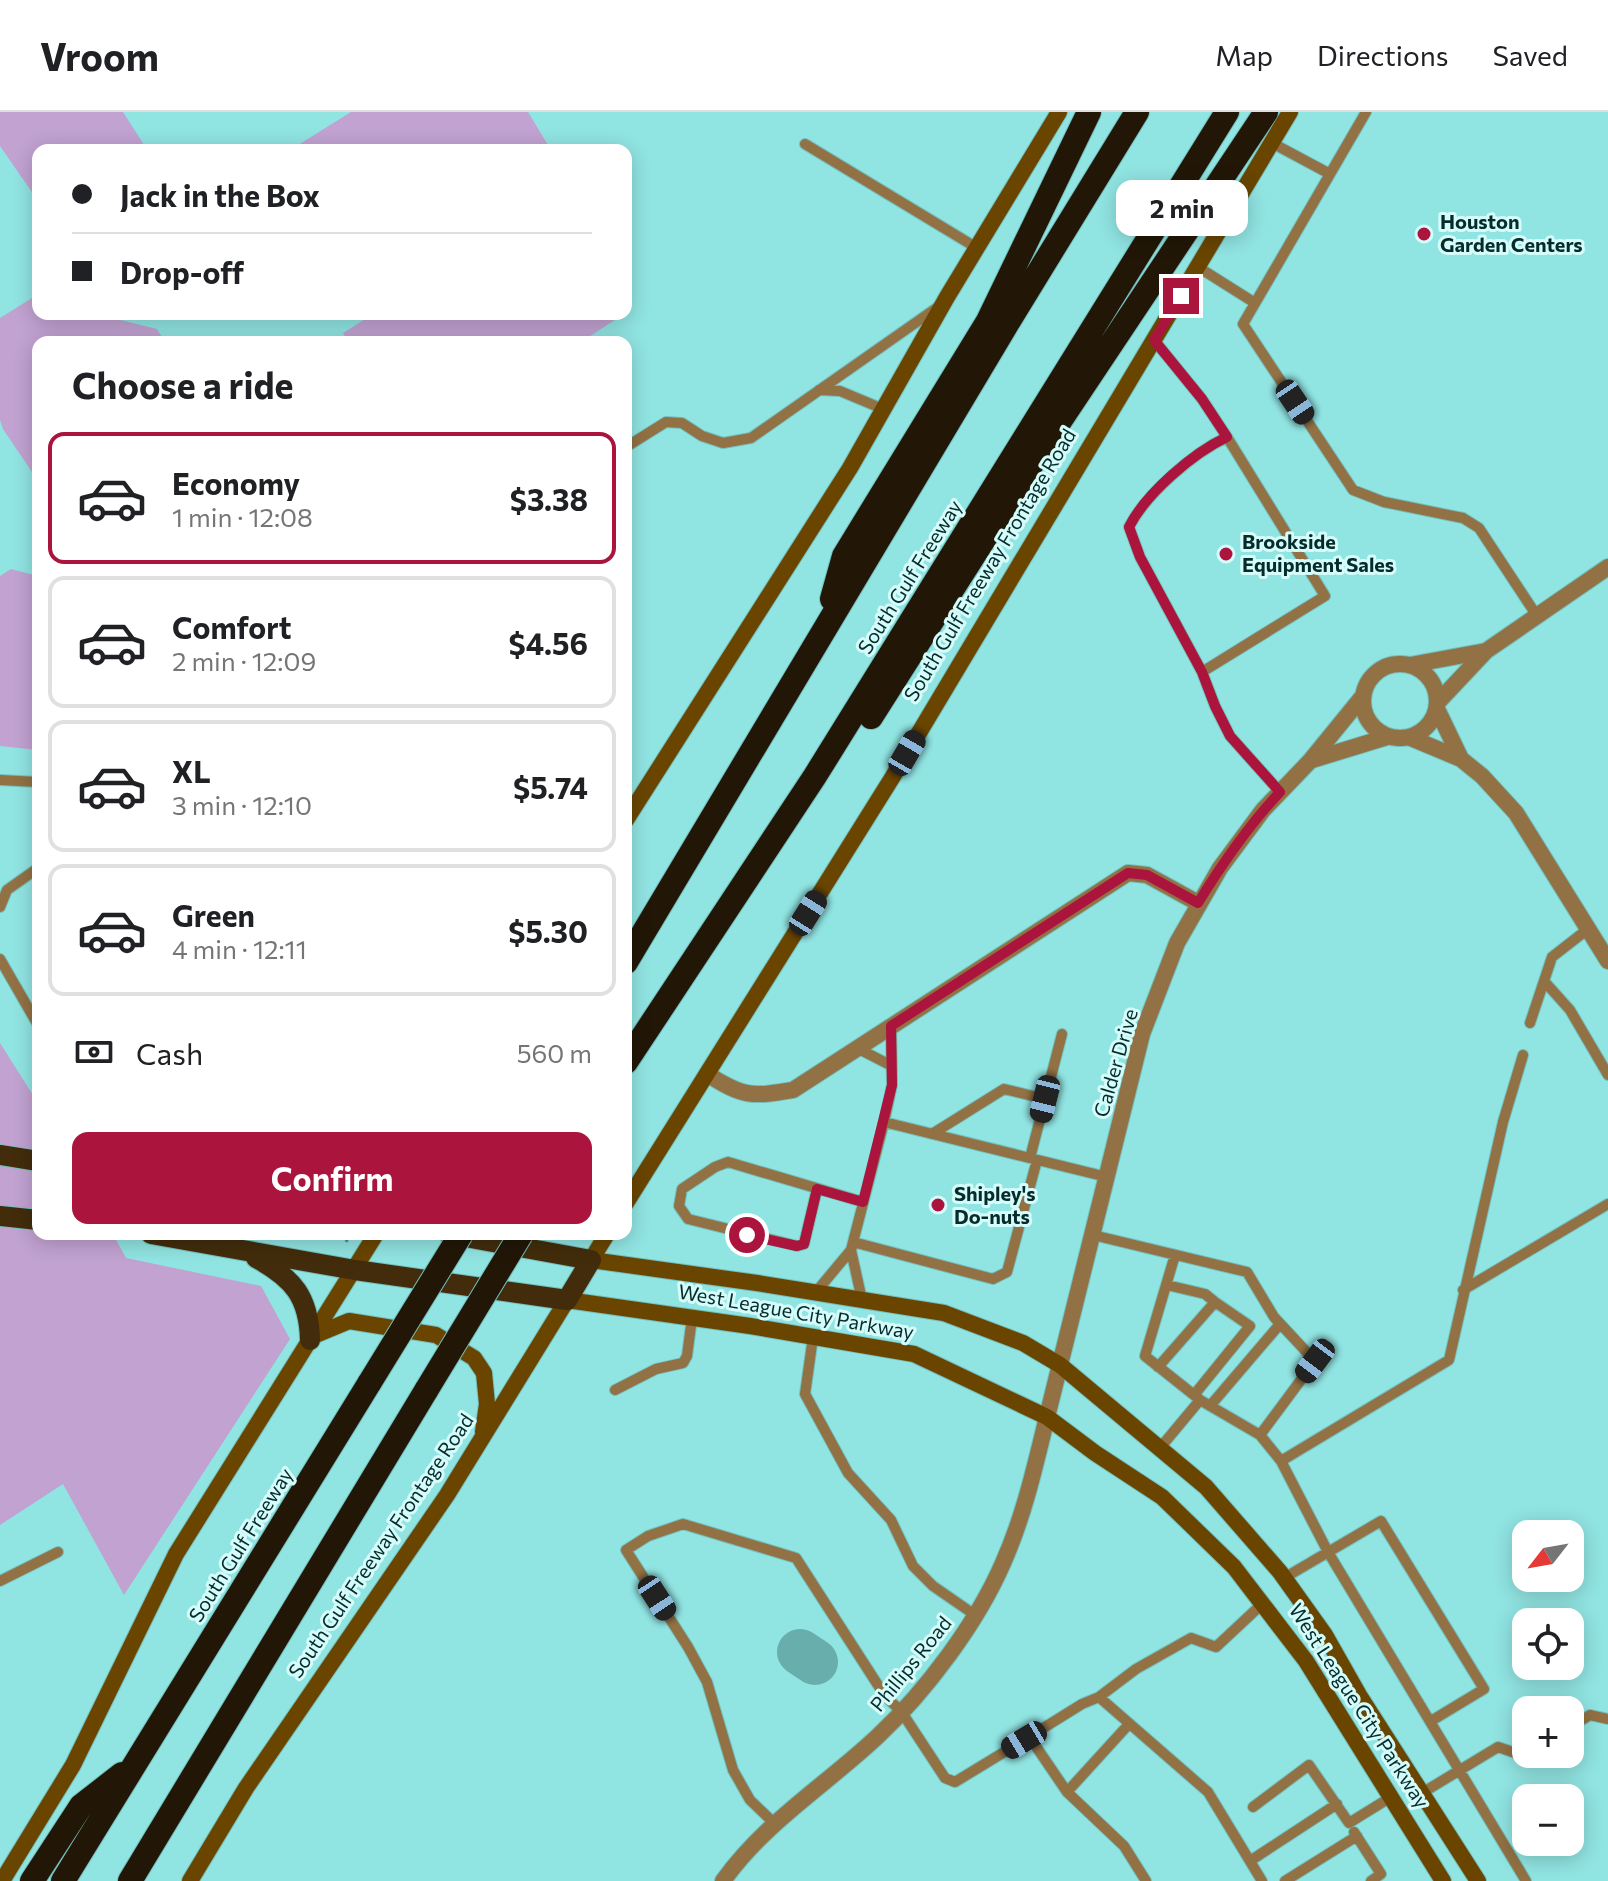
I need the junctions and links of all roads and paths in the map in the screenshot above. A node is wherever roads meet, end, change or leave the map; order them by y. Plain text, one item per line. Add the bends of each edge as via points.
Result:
1 (1059, 112) edge
2 (1089, 112) edge
3 (1137, 112) edge
4 (1227, 112) edge
5 (1266, 112) edge
6 (1290, 112) edge
7 (1366, 112) edge
8 (1272, 143) junction
9 (805, 144) dead end
10 (1330, 174) junction
11 (977, 248) junction
12 (1198, 267) junction
13 (1255, 303) junction
14 (943, 304) junction
15 (1154, 340) junction
16 (819, 390) junction
17 (883, 409) junction
18 (1227, 437) junction
19 (632, 443) edge
20 (1608, 567) edge
21 (1537, 616) junction
22 (823, 633) junction
23 (1486, 651) junction
24 (1410, 665) junction
25 (1202, 672) junction
26 (1363, 696) junction
27 (1437, 706) junction
28 (1387, 737) junction
29 (1411, 738) junction
30 (1461, 759) junction
31 (1310, 761) junction
32 (0, 780) edge
33 (32, 782) edge
34 (1280, 792) junction
35 (632, 811) edge
36 (759, 861) junction
37 (32, 872) edge
38 (1198, 903) junction
39 (0, 907) edge
40 (1588, 929) junction
41 (632, 952) edge
42 (0, 959) edge
43 (1608, 961) edge
44 (1544, 981) junction
45 (32, 1015) edge
46 (1530, 1023) dead end
47 (891, 1026) junction
48 (1062, 1034) dead end
49 (857, 1048) junction
50 (632, 1053) edge
51 (1523, 1055) dead end
52 (890, 1065) junction
53 (707, 1074) junction
54 (1608, 1075) edge
55 (1045, 1099) junction
56 (884, 1122) junction
57 (932, 1134) junction
58 (0, 1155) edge
59 (1034, 1159) junction
60 (32, 1160) edge
61 (1107, 1177) junction
62 (817, 1189) junction
63 (632, 1193) edge
64 (863, 1202) junction
65 (1608, 1204) edge
66 (0, 1216) edge
67 (32, 1219) edge
68 (1093, 1235) junction
69 (185, 1240) edge
70 (372, 1240) edge
71 (457, 1240) edge
72 (482, 1240) edge
73 (517, 1240) edge
74 (603, 1240) edge
75 (852, 1246) junction
76 (242, 1250) junction
77 (1175, 1255) junction
78 (591, 1260) junction
79 (355, 1270) junction
80 (1167, 1285) junction
81 (1463, 1290) junction
82 (816, 1292) junction
83 (567, 1300) junction
84 (862, 1300) junction
85 (1215, 1302) junction
86 (692, 1318) junction
87 (1280, 1324) junction
88 (813, 1337) junction
89 (312, 1338) junction
90 (1060, 1365) junction
91 (1158, 1367) junction
92 (615, 1390) dead end
93 (1201, 1400) junction
94 (1047, 1417) junction
95 (1260, 1435) junction
96 (483, 1438) junction
97 (1160, 1448) junction
98 (1281, 1461) junction
99 (58, 1552) dead end
100 (1328, 1552) junction
101 (1284, 1578) junction
102 (0, 1581) edge
103 (1262, 1604) junction
104 (975, 1615) junction
105 (1099, 1697) junction
106 (901, 1711) junction
107 (1584, 1719) edge
108 (1608, 1719) edge
109 (1431, 1721) junction
110 (1129, 1724) junction
111 (1024, 1740) junction
112 (1512, 1752) edge
113 (136, 1763) junction
114 (1460, 1769) junction
115 (1067, 1792) junction
116 (1422, 1793) junction
117 (1391, 1797) junction
118 (1337, 1804) junction
119 (1253, 1807) dead end
120 (773, 1822) junction
121 (1349, 1823) junction
122 (1357, 1836) junction
123 (146, 1854) junction
124 (1250, 1861) junction
125 (1439, 1879) edge
126 (2, 1881) edge
127 (32, 1881) edge
128 (63, 1881) edge
129 (130, 1881) edge
130 (137, 1881) edge
131 (190, 1881) edge
132 (723, 1881) edge
133 (1146, 1881) edge
134 (1262, 1881) edge
135 (1285, 1881) edge
136 (1371, 1881) edge
137 (1478, 1881) edge
138 (1526, 1881) edge

1 - 11 main road
2 - 22 highway via 988,321 844,556
3 - 22 highway
4 - 36 highway, South Gulf Freeway
5 - 36 highway via 1044,445 859,736
6 - 8 main road, South Gulf Freeway Frontage Road
7 - 10 lane
8 - 10 lane
8 - 12 main road, South Gulf Freeway Frontage Road
9 - 11 lane
10 - 13 lane
11 - 14 main road
12 - 13 lane
12 - 15 main road, South Gulf Freeway Frontage Road
13 - 21 lane via 1243,324 1353,490 1463,518 1479,528
14 - 16 lane
14 - 17 main road
15 - 18 lane
15 - 53 main road, South Gulf Freeway Frontage Road
16 - 17 lane via 840,391
16 - 19 lane via 751,438 723,443 682,423 666,422
17 - 35 main road
18 - 25 lane via 1208,446 1154,494 1129,527
18 - 25 lane via 1325,596
20 - 21 street
21 - 23 street
22 - 41 highway
23 - 24 street
23 - 27 street
24 - 26 street via 1397,664 1374,674
24 - 27 street via 1431,679
25 - 34 lane via 1230,736
26 - 28 street via 1368,720
26 - 31 street, Calder Drive
27 - 29 street via 1430,725
27 - 30 street
28 - 29 street
28 - 31 street, Calder Drive
29 - 30 street
30 - 40 street via 1516,813
31 - 34 street, Calder Drive
32 - 33 lane
34 - 38 street, Calder Drive
36 - 50 highway, South Gulf Freeway
37 - 39 lane via 7,890
38 - 47 street via 1147,875 1128,873
38 - 61 street, Calder Drive via 1142,1034
40 - 43 street
40 - 44 lane via 1552,957
42 - 45 lane
44 - 46 lane
44 - 54 lane via 1570,1010
47 - 49 street
47 - 52 lane
48 - 55 lane
49 - 52 lane
49 - 53 street via 793,1090 757,1096 733,1090
51 - 81 lane
52 - 56 lane via 892,1085
53 - 63 main road, South Gulf Freeway Frontage Road
55 - 57 lane via 1004,1089
55 - 59 lane
56 - 57 lane
56 - 64 lane
57 - 59 lane
58 - 60 main road
59 - 61 lane
59 - 75 lane via 1007,1272 1000,1277
61 - 68 street, Calder Drive
62 - 62 lane via 728,1162 682,1189 679,1206 688,1219 797,1246 804,1244
62 - 64 lane
64 - 75 lane
65 - 81 lane
66 - 67 main road
68 - 77 lane
68 - 90 street, Calder Drive
69 - 76 main road, West League City Parkway
70 - 79 main road
71 - 113 highway, South Gulf Freeway, bridge
72 - 78 main road, West League City Parkway
73 - 123 highway, bridge
74 - 78 main road, South Gulf Freeway Frontage Road
75 - 82 lane
75 - 84 lane
76 - 79 main road, West League City Parkway
76 - 89 main road via 283,1273 302,1297
77 - 80 lane
77 - 87 lane via 1247,1272
78 - 82 main road, West League City Parkway
78 - 83 main road, South Gulf Freeway Frontage Road
79 - 83 main road, West League City Parkway
79 - 89 main road
80 - 85 lane via 1205,1294
80 - 91 lane via 1145,1356
81 - 98 lane via 1449,1360
82 - 84 main road, West League City Parkway
83 - 86 main road, West League City Parkway
83 - 96 main road, South Gulf Freeway Frontage Road
84 - 90 main road, West League City Parkway via 944,1313 1023,1343
85 - 91 lane
85 - 93 lane via 1250,1326
86 - 88 main road, West League City Parkway
86 - 92 lane via 683,1363 656,1369
87 - 93 lane
87 - 95 lane via 1315,1361
88 - 94 main road, West League City Parkway via 914,1354
88 - 104 lane via 805,1394 848,1473 891,1520 913,1566
89 - 96 main road via 349,1321 436,1335 474,1358 484,1373
89 - 126 main road via 176,1554 73,1765
90 - 94 street, Calder Drive
90 - 97 main road, West League City Parkway
91 - 93 lane
93 - 95 lane
93 - 97 lane
94 - 103 main road, West League City Parkway via 1162,1497 1234,1567
94 - 104 street, Phillips Road via 1029,1492 1003,1564
95 - 98 lane
96 - 131 main road, South Gulf Freeway Frontage Road via 246,1788
97 - 101 main road, West League City Parkway via 1206,1487
98 - 100 lane
99 - 102 lane
100 - 101 lane
100 - 109 lane
100 - 109 lane via 1381,1521 1484,1689
101 - 116 main road, West League City Parkway
103 - 105 lane via 1216,1647 1191,1638
103 - 117 main road, West League City Parkway via 1306,1661
104 - 106 street, Phillips Road
105 - 110 lane
105 - 111 lane
106 - 111 lane via 945,1778 955,1782
106 - 120 street, Phillips Road
106 - 120 lane via 885,1696 796,1558 683,1524 626,1550 707,1682 733,1770 750,1800
107 - 108 lane
109 - 114 lane
110 - 115 lane
110 - 124 lane via 1208,1792
111 - 115 lane via 1035,1745
112 - 114 lane via 1498,1747
113 - 127 highway via 81,1806
113 - 128 highway, South Gulf Freeway
114 - 116 lane
114 - 138 lane
115 - 133 lane via 1124,1846
116 - 137 main road, West League City Parkway
117 - 121 lane
117 - 125 main road, West League City Parkway
118 - 119 lane via 1309,1765
118 - 121 lane
118 - 124 lane
120 - 132 street, Phillips Road
121 - 122 lane
122 - 135 lane
122 - 136 lane via 1381,1874
123 - 129 highway
123 - 130 highway
124 - 134 lane

